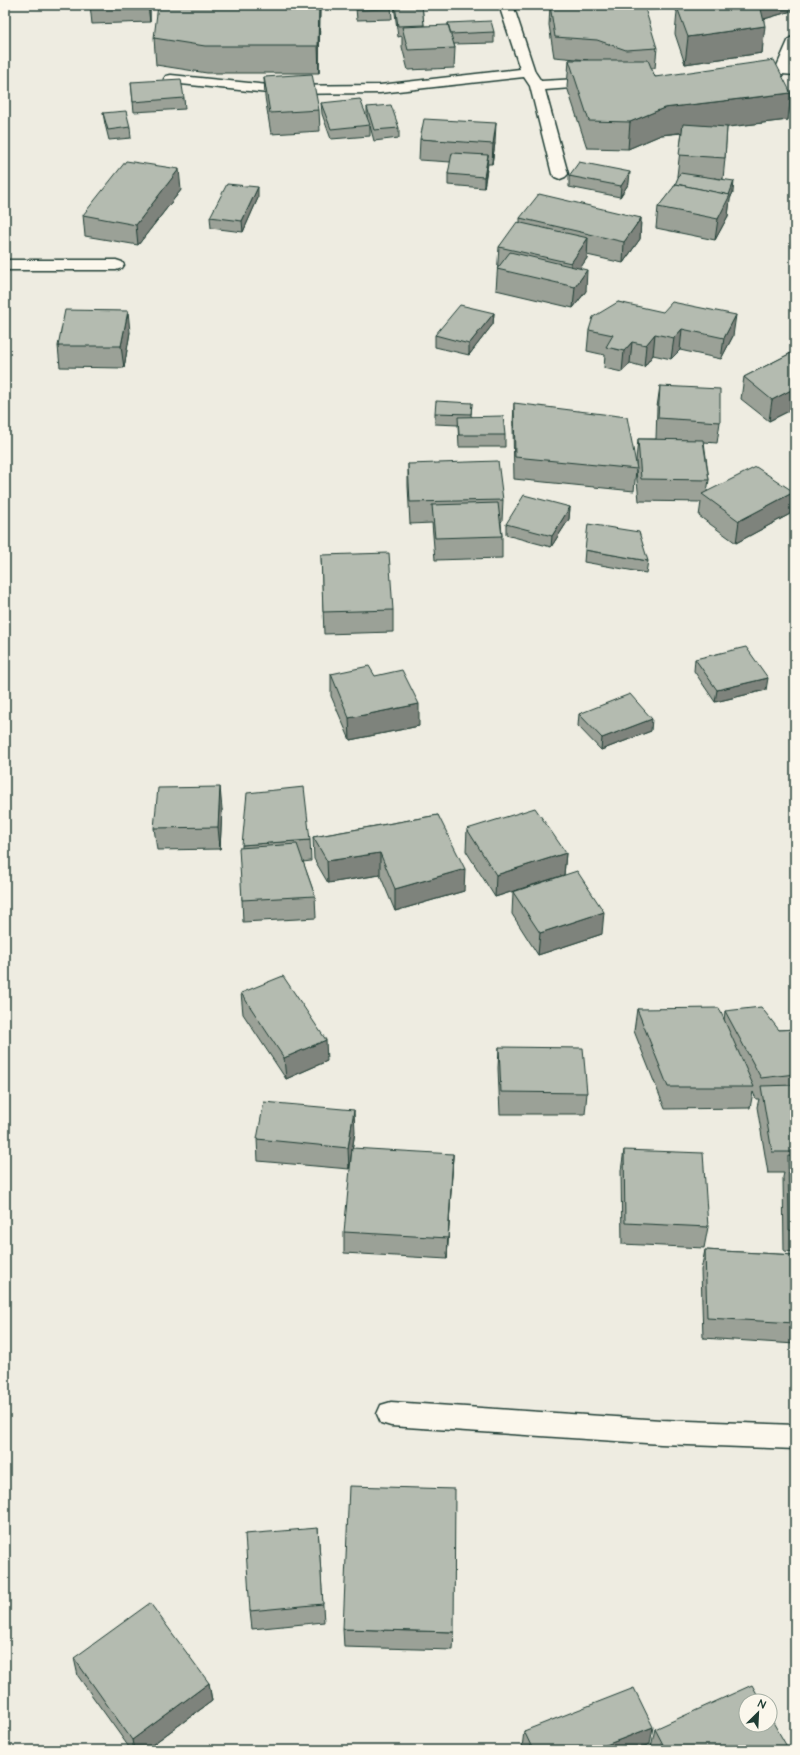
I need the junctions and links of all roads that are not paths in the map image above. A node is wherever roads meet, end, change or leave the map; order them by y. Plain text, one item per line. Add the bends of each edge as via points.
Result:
1 (506, 5) edge
2 (795, 41) edge
3 (789, 71) edge
4 (528, 72) junction
5 (735, 73) edge
6 (171, 79) edge
7 (608, 81) edge
8 (537, 86) junction
9 (560, 174) dead end
10 (5, 265) edge
11 (116, 265) dead end
12 (391, 1414) dead end
13 (795, 1437) edge

1 - 4 street
2 - 3 street
3 - 5 street
4 - 6 street via 380,89 278,90
4 - 8 street
7 - 8 street
8 - 9 street
10 - 11 street
12 - 13 street via 661,1432

